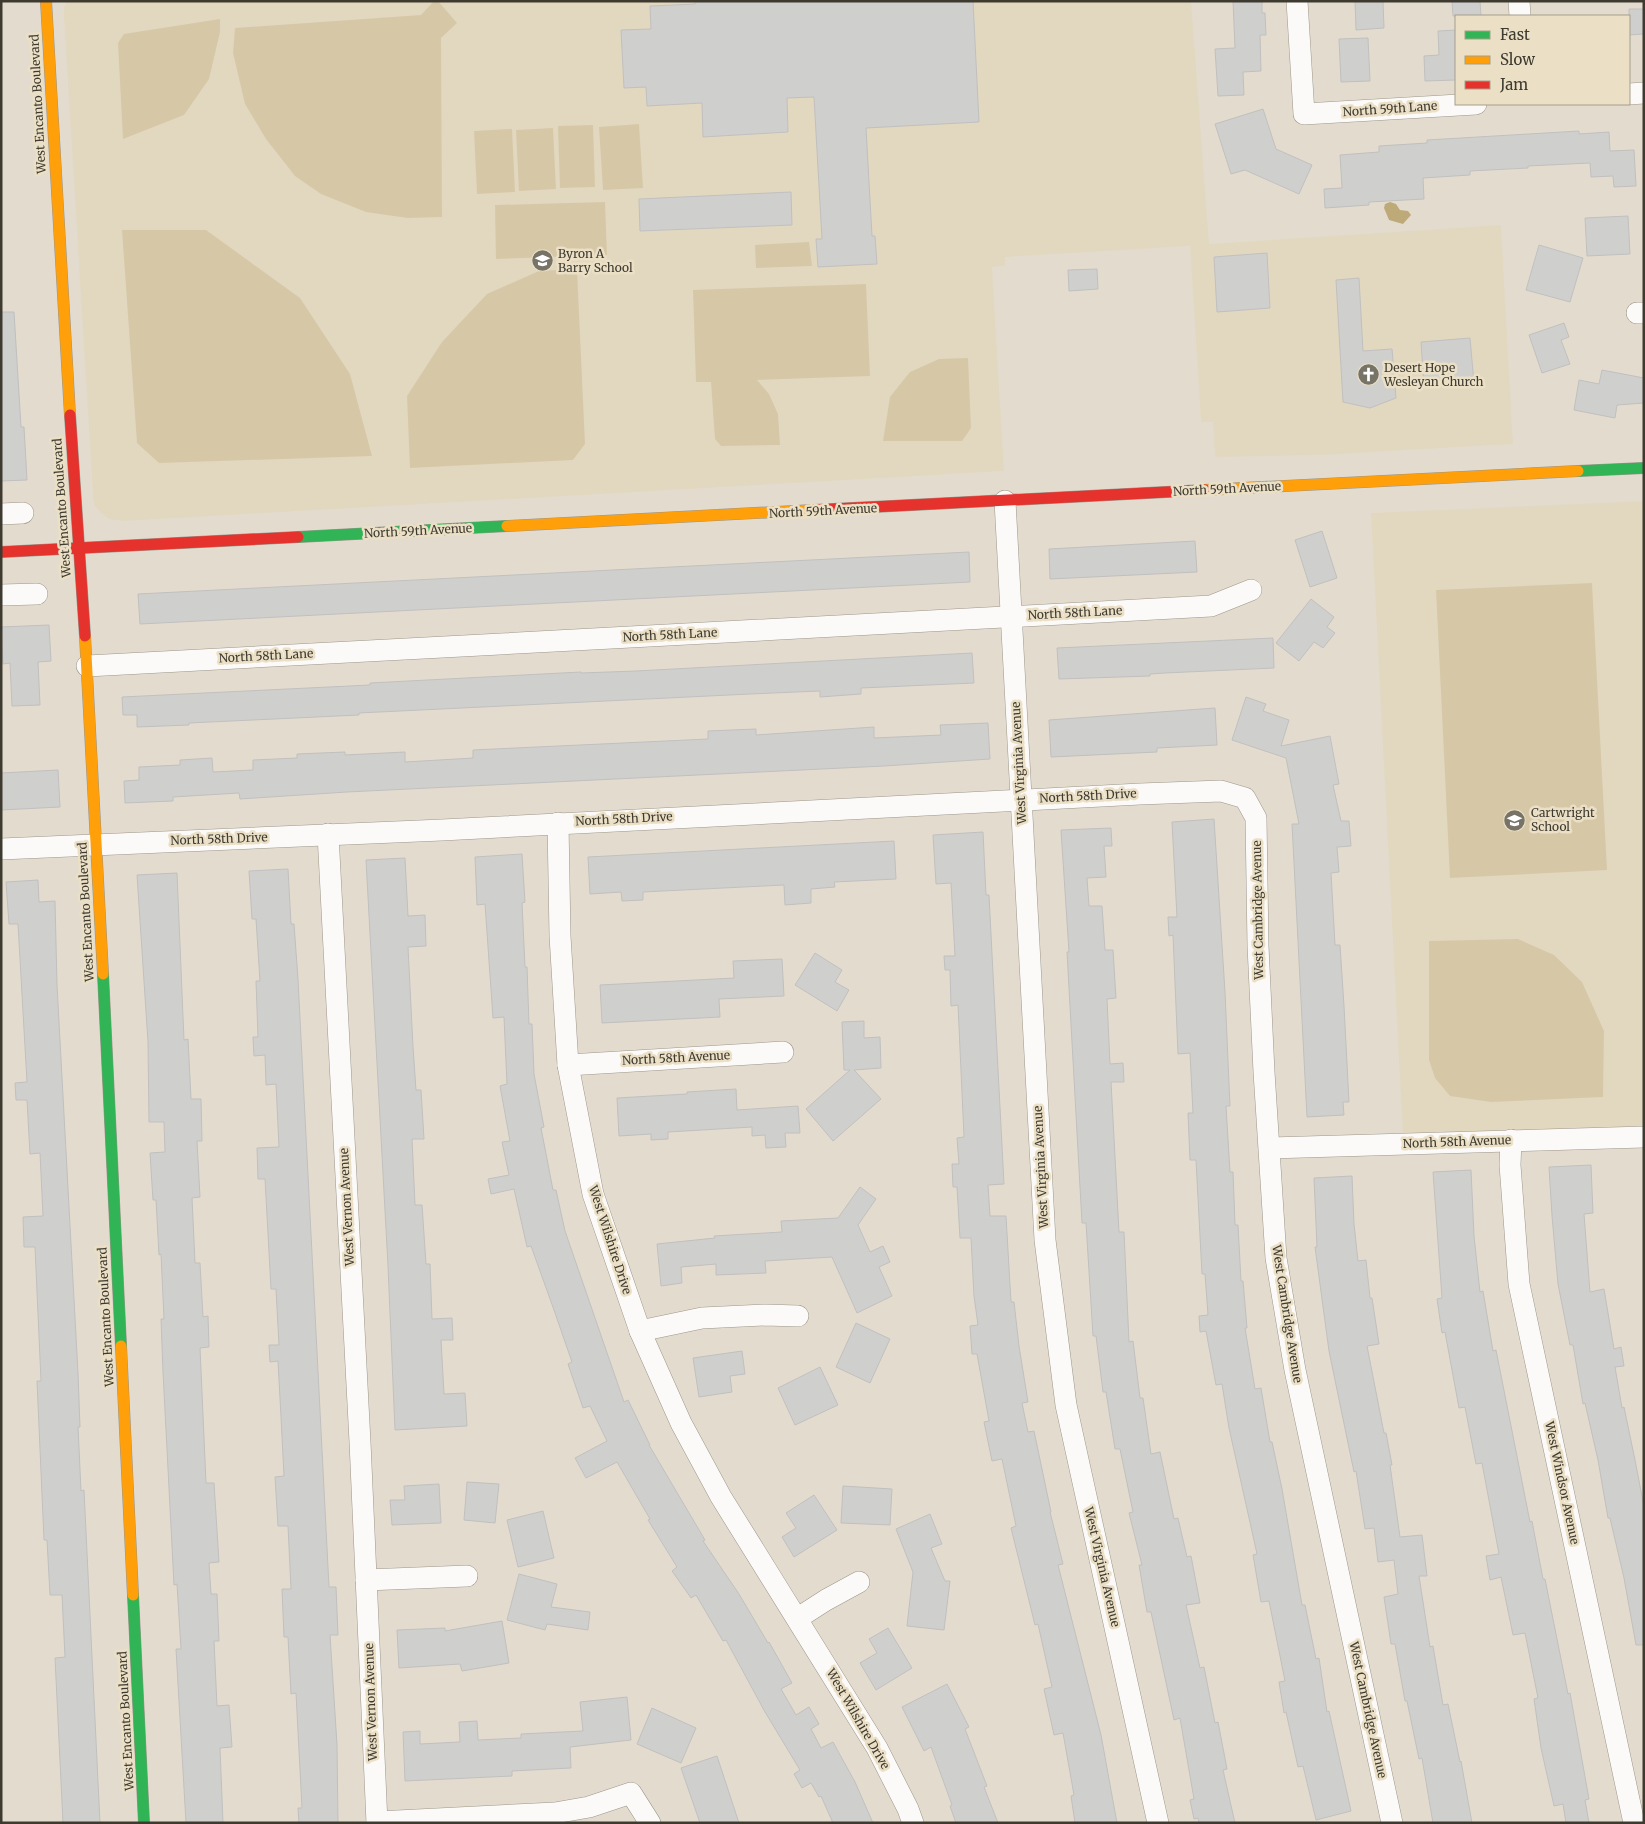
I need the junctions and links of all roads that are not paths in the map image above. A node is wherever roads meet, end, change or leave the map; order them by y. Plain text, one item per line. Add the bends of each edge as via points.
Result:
1 (46, 1) edge
2 (1297, 1) edge
3 (1519, 1) edge
4 (1520, 15) edge
5 (1644, 93) edge
6 (1630, 94) edge
7 (1459, 105) edge
8 (1644, 468) edge
9 (1005, 501) junction
10 (24, 513) dead end
11 (1, 514) edge
12 (78, 548) junction
13 (1, 552) edge
14 (1251, 590) dead end
15 (36, 594) dead end
16 (1, 596) edge
17 (1010, 616) junction
18 (86, 666) junction
19 (1245, 798) joint
20 (1022, 800) junction
21 (558, 823) junction
22 (328, 834) junction
23 (96, 844) junction
24 (1, 849) edge
25 (783, 1052) dead end
26 (568, 1065) junction
27 (1644, 1137) edge
28 (1511, 1140) junction
29 (1270, 1148) junction
30 (798, 1316) dead end
31 (640, 1331) junction
32 (467, 1576) dead end
33 (366, 1580) junction
34 (859, 1582) dead end
35 (798, 1618) junction
36 (377, 1822) edge
37 (144, 1823) edge
38 (650, 1823) edge
39 (913, 1823) edge
40 (1158, 1823) edge
41 (1392, 1823) edge
42 (1634, 1823) edge

1 - 12 street, West Encanto Boulevard
2 - 7 street, North 59th Lane via 1304,114
3 - 4 street
5 - 6 street
8 - 9 street, North 59th Avenue
9 - 12 street, North 59th Avenue
9 - 17 street, West Virginia Avenue
10 - 11 street
12 - 13 street, North 59th Avenue
12 - 18 street, West Encanto Boulevard
14 - 17 street, North 58th Lane via 1211,606
15 - 16 street
17 - 18 street, North 58th Lane
17 - 20 street, West Virginia Avenue
18 - 23 street, West Encanto Boulevard
19 - 20 street, North 58th Drive via 1221,791
19 - 29 street, West Cambridge Avenue via 1256,818 1259,956
20 - 21 street, North 58th Drive
20 - 40 street, West Virginia Avenue via 1045,1240 1066,1405
21 - 22 street, North 58th Drive
21 - 26 street, West Wilshire Drive via 560,936
22 - 23 street, North 58th Drive
22 - 33 street, West Vernon Avenue
23 - 24 street, North 58th Drive
23 - 37 street, West Encanto Boulevard
25 - 26 street, North 58th Avenue
26 - 31 street, West Wilshire Drive via 593,1194
27 - 28 street, North 58th Avenue
28 - 29 street, North 58th Avenue
28 - 42 street, West Windsor Avenue via 1519,1284
29 - 41 street, West Cambridge Avenue via 1276,1258 1295,1370
30 - 31 street via 702,1318
31 - 35 street, West Wilshire Drive via 682,1423 721,1497
32 - 33 street
33 - 36 street, West Vernon Avenue
34 - 35 street
35 - 39 street, West Wilshire Drive via 877,1748
36 - 38 street via 555,1813 589,1807 631,1793

